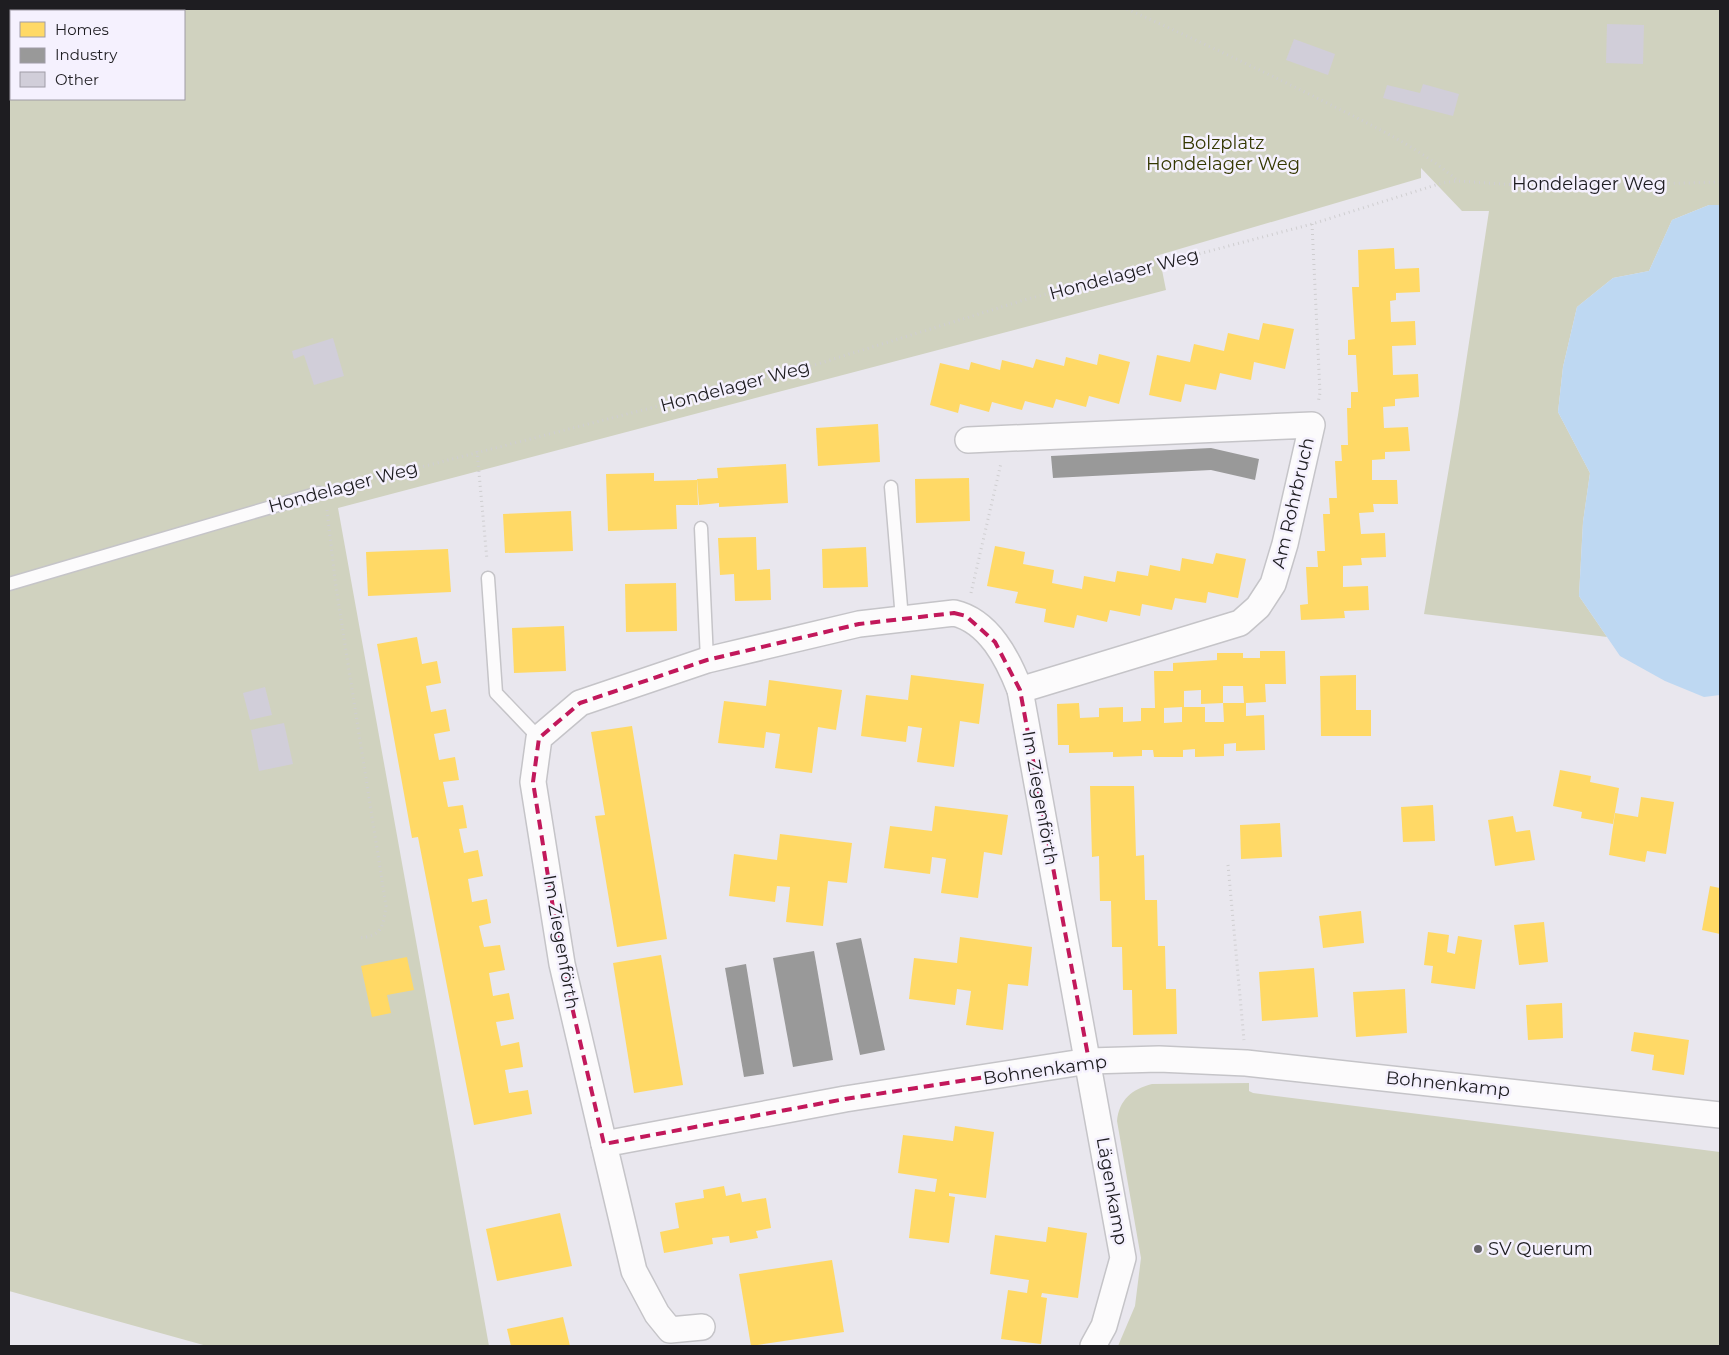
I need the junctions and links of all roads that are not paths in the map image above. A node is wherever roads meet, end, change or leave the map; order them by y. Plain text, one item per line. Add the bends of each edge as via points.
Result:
1 (968, 440) dead end
2 (890, 487) dead end
3 (326, 497) road end
4 (701, 528) dead end
5 (488, 578) road end
6 (9, 584) edge
7 (902, 619) junction
8 (707, 660) junction
9 (1020, 690) junction
10 (539, 738) junction
11 (1089, 1062) junction
12 (1720, 1115) edge
13 (604, 1144) junction
14 (702, 1327) dead end
15 (1093, 1346) edge

1 - 9 street, Am Rohrbruch via 1312,425 1285,544 1273,584 1258,607 1240,623
2 - 7 lane
3 - 6 lane, Hondelager Weg
4 - 8 lane
5 - 10 lane via 496,693
7 - 8 street via 859,624
7 - 9 street, Im Ziegenförth via 954,613 966,616 995,642
8 - 10 street via 580,703
9 - 11 street, Im Ziegenförth
10 - 13 street, Im Ziegenförth via 534,782 562,964
11 - 12 street, Bohnenkamp via 1159,1059 1246,1063
11 - 13 street, Bohnenkamp via 845,1099
11 - 15 street, Lägenkamp via 1124,1258 1104,1326
13 - 14 street via 634,1271 657,1314 670,1330

